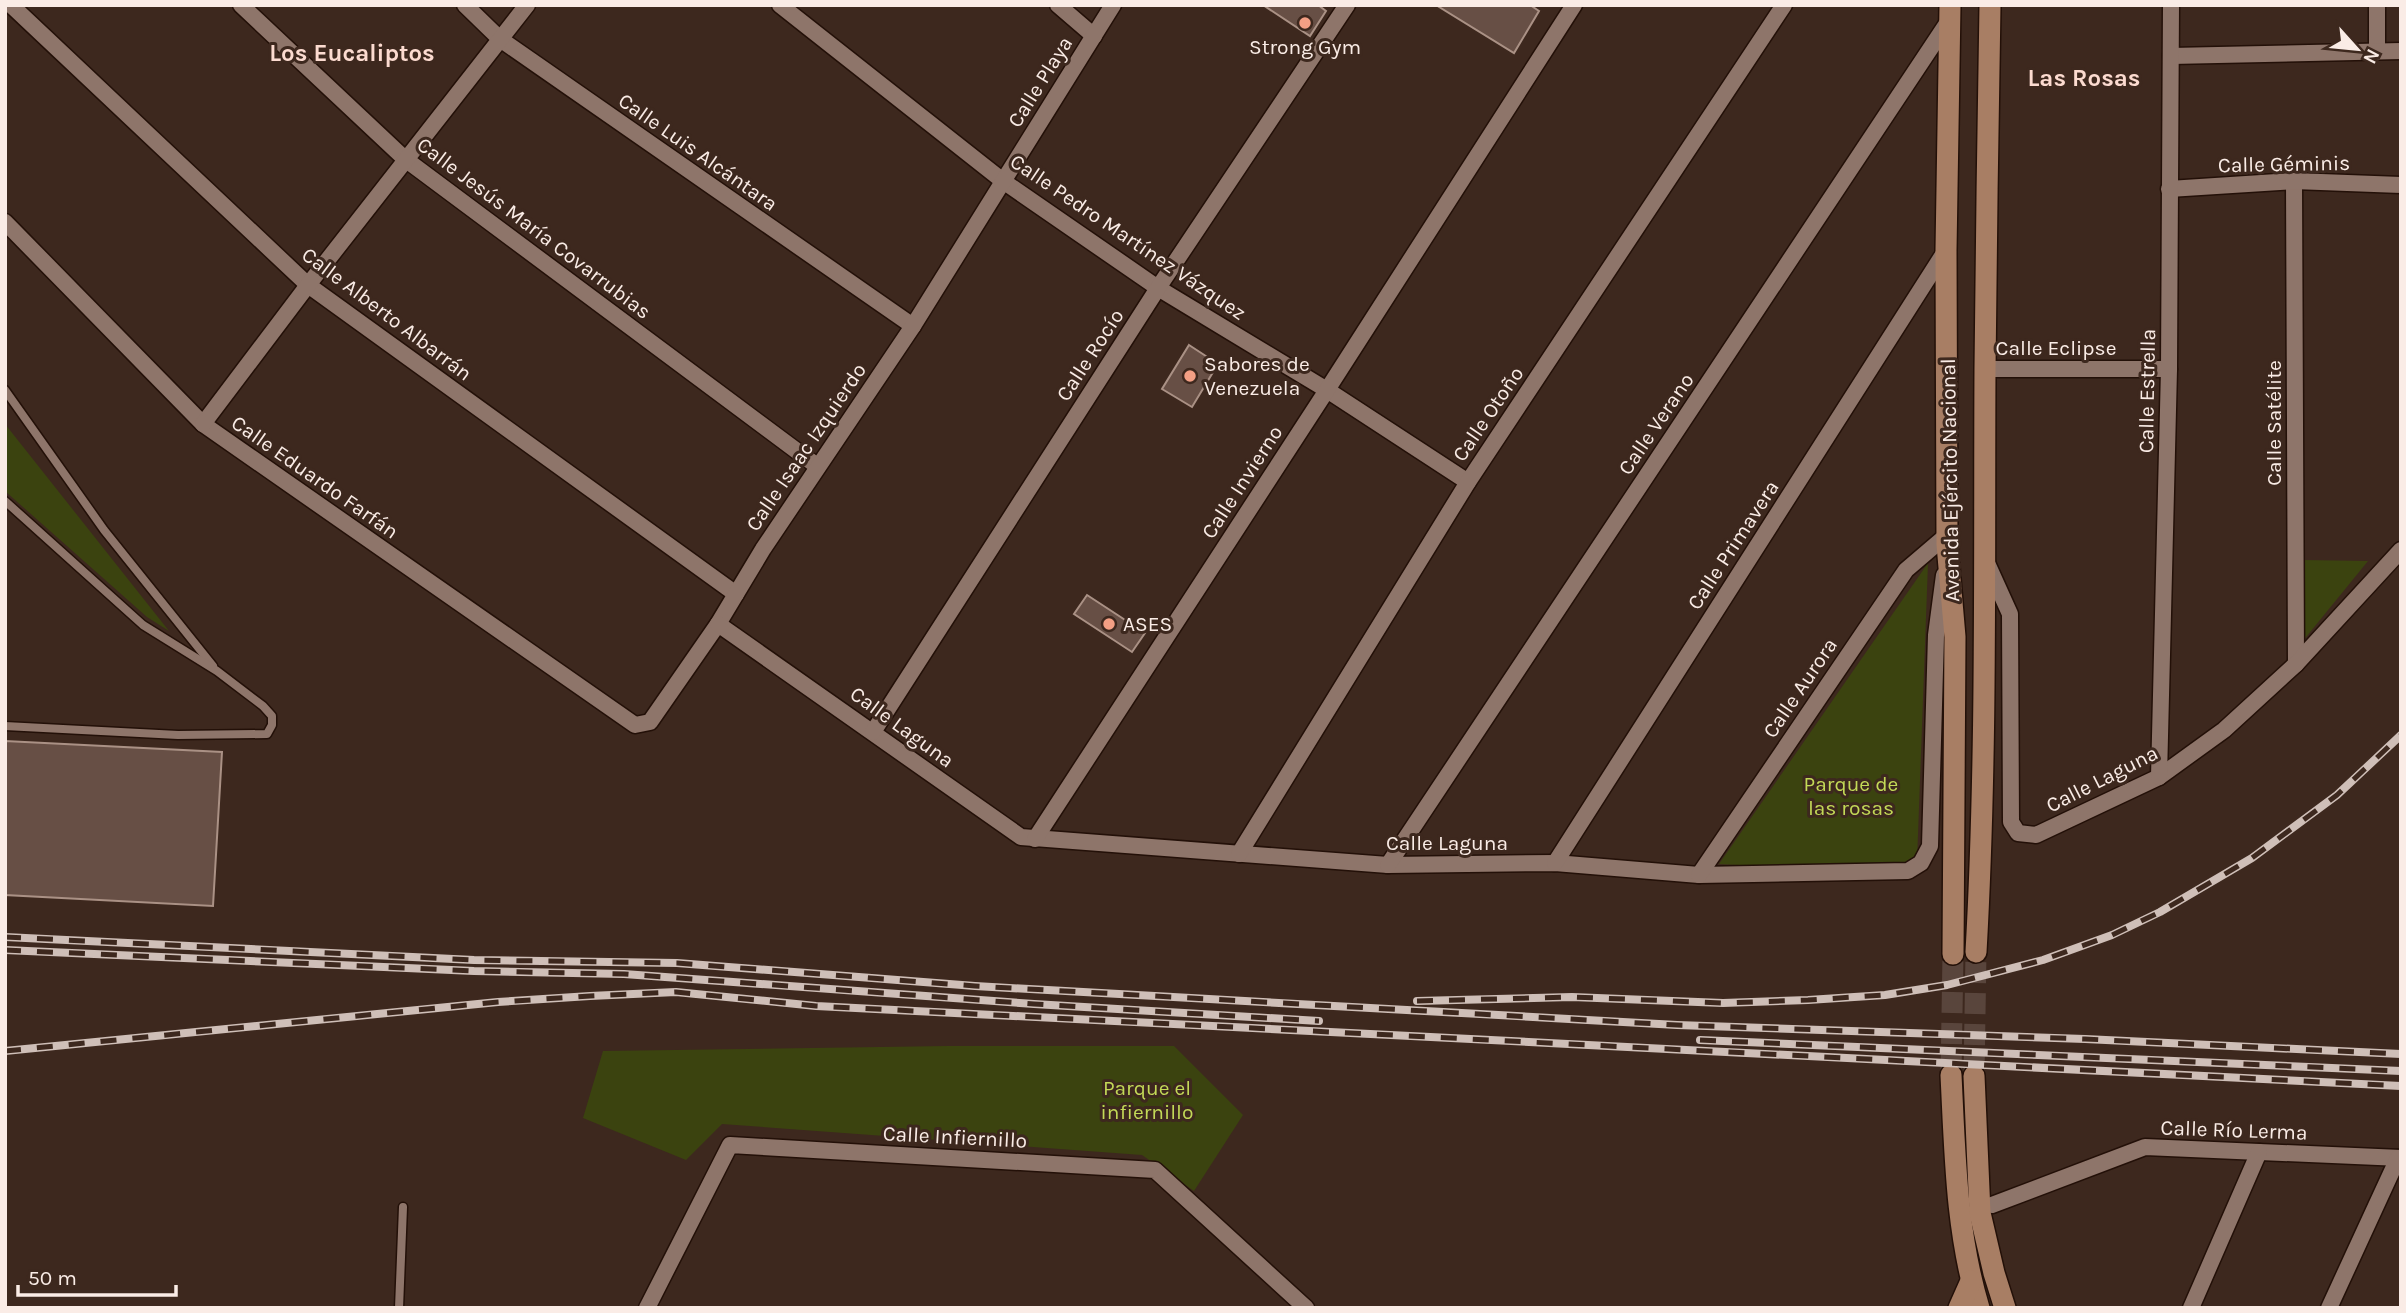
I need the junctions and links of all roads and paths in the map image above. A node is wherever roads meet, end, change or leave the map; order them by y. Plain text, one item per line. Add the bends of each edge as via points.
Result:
1 (11, 5) edge
2 (241, 5) edge
3 (465, 5) edge
4 (527, 5) edge
5 (780, 5) edge
6 (1058, 5) edge
7 (1113, 5) edge
8 (1346, 5) edge
9 (1574, 5) edge
10 (1784, 5) edge
11 (1990, 5) edge
12 (2171, 5) edge
13 (2377, 5) edge
14 (1953, 10) edge
15 (1094, 36) junction
16 (500, 39) junction
17 (2377, 50) junction
18 (2401, 51) edge
19 (2171, 56) junction
20 (405, 159) junction
21 (1003, 181) junction
22 (2294, 181) junction
23 (2401, 185) edge
24 (2169, 189) junction
25 (5, 222) edge
26 (1946, 250) junction
27 (307, 285) junction
28 (1158, 288) junction
29 (913, 326) junction
30 (1985, 369) junction
31 (2169, 369) junction
32 (5, 390) edge
33 (1327, 390) junction
34 (203, 424) junction
35 (817, 466) junction
36 (1468, 482) junction
37 (5, 501) edge
38 (1947, 539) junction
39 (2401, 550) edge
40 (1985, 558) junction
41 (736, 594) junction
42 (718, 624) junction
43 (2296, 664) junction
44 (217, 671) junction
45 (635, 725) joint
46 (5, 726) edge
47 (873, 732) junction
48 (2159, 777) junction
49 (1035, 839) junction
50 (1239, 854) junction
51 (1555, 863) junction
52 (1388, 865) junction
53 (1699, 874) junction
54 (1976, 951) tunnel mouth
55 (1953, 954) tunnel mouth
56 (1951, 1075) tunnel mouth
57 (1975, 1076) tunnel mouth
58 (2259, 1152) junction
59 (2400, 1158) edge
60 (1992, 1205) dead end
61 (403, 1207) dead end
62 (1971, 1281) junction
63 (399, 1308) edge
64 (647, 1308) edge
65 (1306, 1308) edge
66 (1959, 1308) edge
67 (1979, 1308) edge
68 (2005, 1308) edge
69 (2191, 1308) edge
70 (2329, 1308) edge

1 - 27 street, Calle Alberto Albarrán
2 - 20 street, Calle Jesús María Covarrubias
3 - 16 street, Calle Luis Alcántara
4 - 16 street
5 - 21 street, Calle Pedro Martínez Vázquez
6 - 15 street
7 - 15 street, Calle Playa
8 - 28 street, Calle Rocío
9 - 33 street, Calle Invierno
10 - 36 street, Calle Otoño
11 - 30 main road, Avenida Ejército Nacional
12 - 19 street, Calle Estrella
13 - 17 street
14 - 26 main road, Avenida Ejército Nacional
14 - 52 street, Calle Verano
15 - 21 street, Calle Playa
16 - 20 street
16 - 29 street, Calle Luis Alcántara
17 - 18 street
17 - 19 street
19 - 24 street, Calle Estrella
20 - 27 street
20 - 35 street, Calle Jesús María Covarrubias
21 - 28 street, Calle Pedro Martínez Vázquez
21 - 29 street, Calle Isaac Izquierdo
22 - 23 street, Calle Géminis
22 - 24 street, Calle Géminis
22 - 43 street, Calle Satélite
24 - 31 street, Calle Estrella
25 - 34 street, Calle Eduardo Farfán
26 - 38 main road, Avenida Ejército Nacional
26 - 51 street, Calle Primavera
27 - 34 street
27 - 41 street, Calle Alberto Albarrán
28 - 33 street, Calle Pedro Martínez Vázquez
28 - 47 street, Calle Rocío
29 - 35 street, Calle Isaac Izquierdo
30 - 31 street, Calle Eclipse
30 - 40 main road, Avenida Ejército Nacional
31 - 48 street, Calle Estrella
32 - 44 lane via 104,530
33 - 36 street, Calle Pedro Martínez Vázquez
33 - 49 street, Calle Invierno
34 - 45 street, Calle Eduardo Farfán
35 - 41 street, Calle Isaac Izquierdo
36 - 50 street, Calle Otoño
37 - 44 lane via 143,625
38 - 53 street, Calle Aurora via 1906,570
38 - 53 street, Calle Laguna via 1936,635 1930,846 1922,863 1908,871
38 - 55 main road, Avenida Ejército Nacional via 1955,638
39 - 43 street, Calle Laguna
40 - 48 street, Calle Laguna via 2010,614 2011,822 2018,833 2036,835
40 - 54 main road, Avenida Ejército Nacional
41 - 42 street, Calle Isaac Izquierdo
42 - 45 street, Calle Isaac Izquierdo via 650,722
42 - 47 street, Calle Laguna
43 - 48 street, Calle Laguna via 2224,730
44 - 46 lane via 272,716 267,734 178,735
47 - 49 street, Calle Laguna via 1021,837
49 - 50 street, Calle Laguna
50 - 52 street, Calle Laguna
51 - 52 street, Calle Laguna
51 - 53 street, Calle Laguna
56 - 62 main road via 1958,1203
57 - 68 main road via 1980,1213
58 - 59 street, Calle Río Lerma
58 - 60 street, Calle Río Lerma via 2145,1147
58 - 69 street
59 - 70 street
61 - 63 lane
62 - 66 main road
62 - 67 main road
64 - 65 street, Calle Infiernillo via 730,1144 1155,1170

